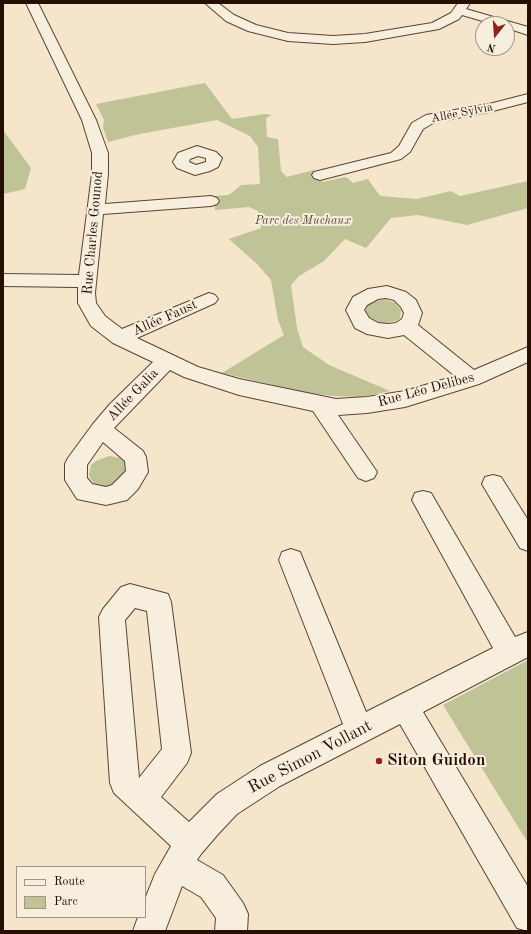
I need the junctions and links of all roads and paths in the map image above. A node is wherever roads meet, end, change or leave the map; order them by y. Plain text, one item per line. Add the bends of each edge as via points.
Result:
1 (32, 3) edge
2 (211, 3) edge
3 (462, 7) edge
4 (485, 16) edge
5 (515, 27) edge
6 (528, 31) edge
7 (528, 98) edge
8 (320, 175) dead end
9 (211, 202) dead end
10 (96, 210) junction
11 (3, 280) edge
12 (87, 281) junction
13 (209, 299) dead end
14 (406, 326) dead end
15 (120, 338) junction
16 (528, 354) edge
17 (166, 361) junction
18 (472, 378) junction
19 (320, 405) junction
20 (100, 430) dead end
21 (366, 472) dead end
22 (493, 484) dead end
23 (423, 500) dead end
24 (528, 541) edge
25 (291, 560) dead end
26 (519, 649) edge
27 (405, 707) junction
28 (359, 730) junction
29 (141, 799) junction
30 (183, 854) junction
31 (528, 918) edge
32 (149, 931) edge
33 (231, 931) edge

1 - 10 street, Rue Charles Gounod via 89,120 98,146 100,174
2 - 3 street via 230,18 252,28 288,37 320,40 356,39 428,28 446,22
3 - 4 street
5 - 6 street
7 - 8 street, Allée Sylvia via 493,108 431,118 417,126 405,149 396,156
9 - 10 street via 187,186
10 - 12 street, Rue Charles Gounod
11 - 12 street
12 - 15 street, Rue Charles Gounod via 87,303 91,312 106,329
13 - 15 street, Allée Faust
14 - 18 street
15 - 17 street, Rue Charles Gounod
16 - 18 street, Rue Léo Delibes
17 - 19 street, Rue Charles Gounod via 220,382
17 - 20 street, Allée Galia
18 - 19 street, Rue Léo Delibes via 425,394 383,404 349,407
19 - 21 street
22 - 24 street
23 - 26 street
25 - 28 street
26 - 27 street, Rue Simon Vollant
27 - 28 street, Rue Simon Vollant
27 - 31 street
28 - 30 street, Rue Simon Vollant via 244,792 208,822
29 - 29 street via 124,783 112,617 130,595 159,602 176,752
29 - 30 street
30 - 32 street, Rue Simon Vollant via 166,884
30 - 33 street via 212,886 232,914

